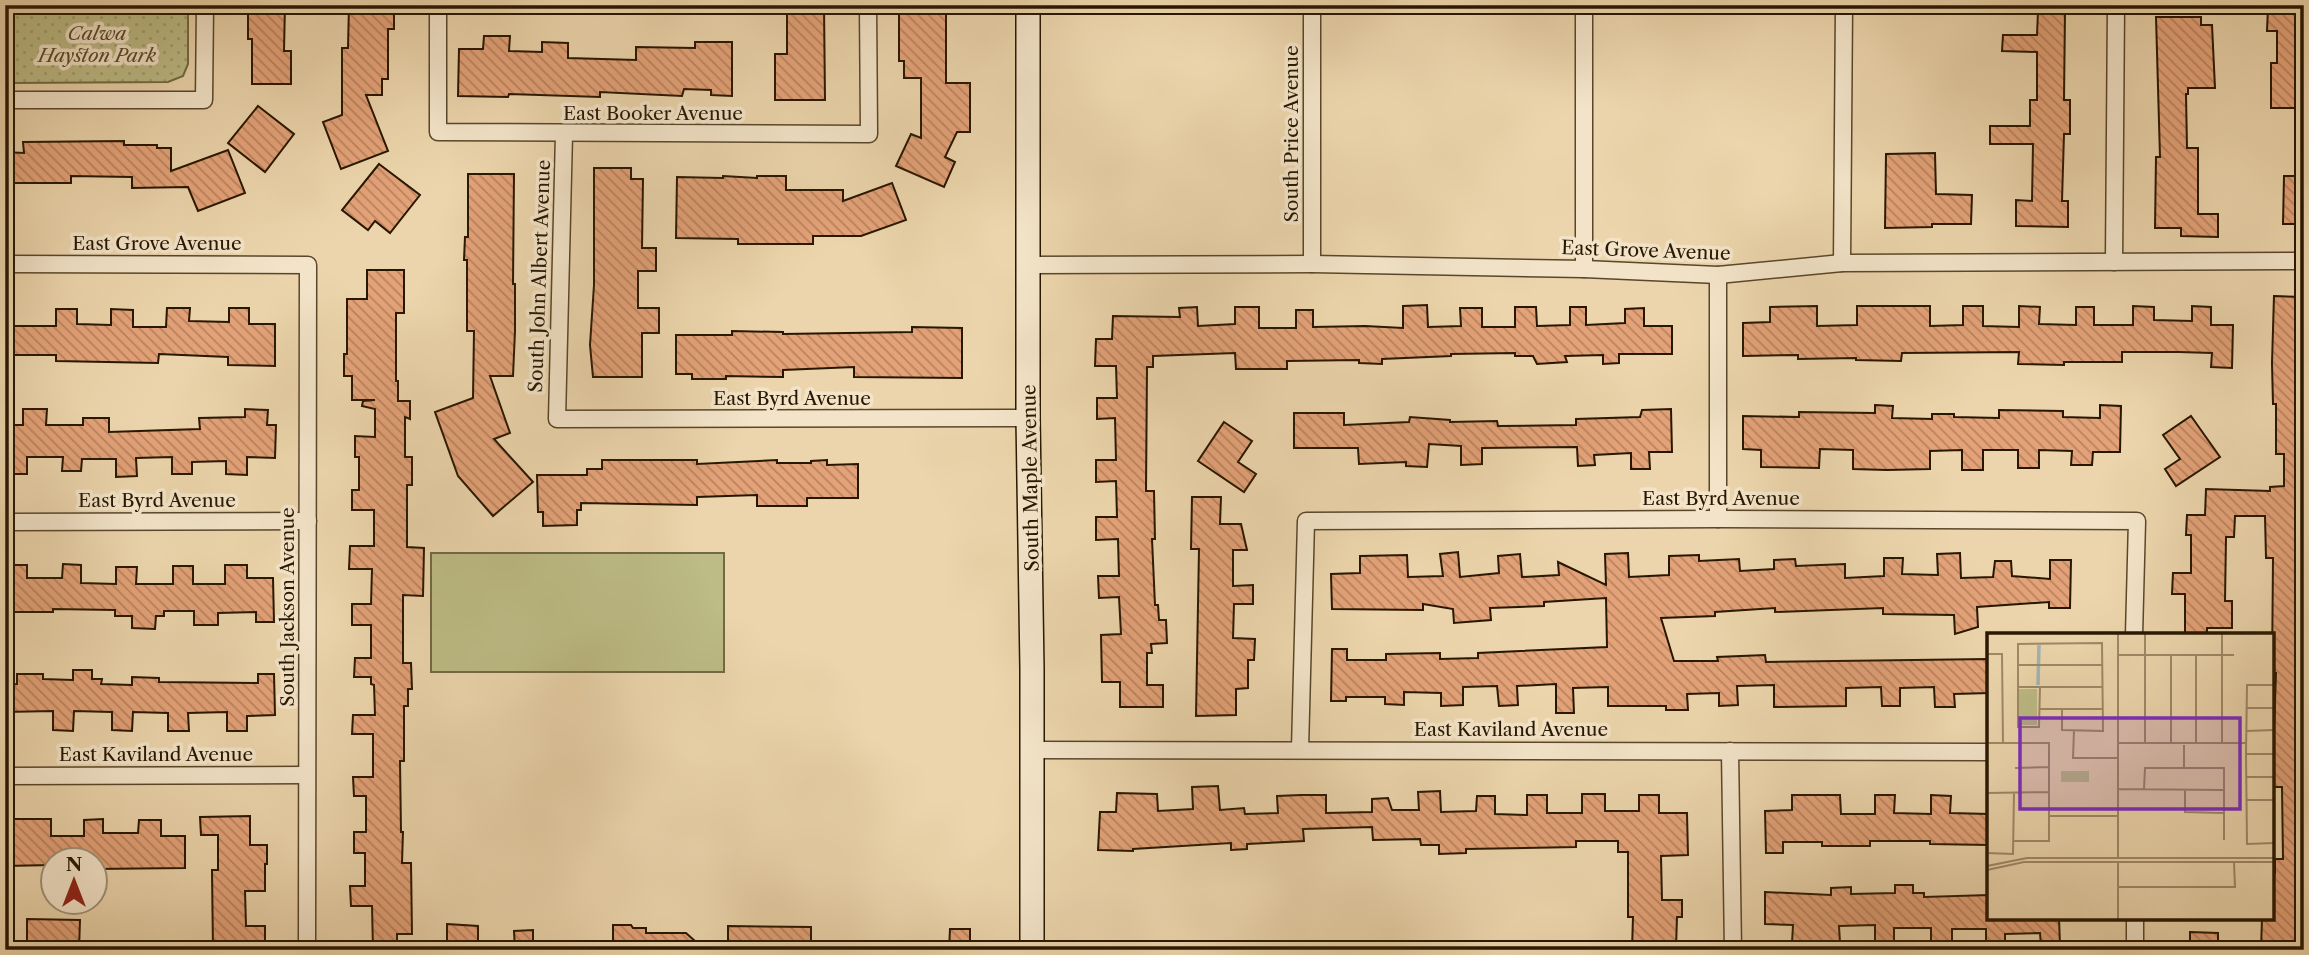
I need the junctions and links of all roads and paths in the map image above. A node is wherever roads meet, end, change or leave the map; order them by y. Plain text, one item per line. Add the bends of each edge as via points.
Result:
1 (205, 5) edge
2 (438, 5) edge
3 (868, 5) edge
4 (1028, 5) edge
5 (1312, 5) edge
6 (1584, 5) edge
7 (1844, 5) edge
8 (2116, 5) edge
9 (5, 100) edge
10 (564, 134) junction
11 (2304, 261) edge
12 (2114, 262) junction
13 (1842, 263) junction
14 (5, 264) edge
15 (1312, 264) junction
16 (308, 265) joint
17 (1029, 265) junction
18 (1584, 269) junction
19 (1718, 275) junction
20 (1028, 418) junction
21 (556, 419) joint
22 (1718, 519) junction
23 (308, 521) junction
24 (5, 522) edge
25 (2134, 633) edge
26 (1300, 749) junction
27 (1033, 750) junction
28 (1730, 751) junction
29 (1987, 752) edge
30 (306, 775) junction
31 (5, 776) edge
32 (2135, 920) edge
33 (307, 950) edge
34 (1032, 950) edge
35 (1733, 950) edge
36 (2135, 950) edge

1 - 9 street via 204,100
2 - 10 street, East Booker Avenue via 438,132
3 - 10 street, East Booker Avenue via 869,134
4 - 17 main road, South Maple Avenue
5 - 15 street, South Price Avenue
6 - 18 street
7 - 13 street
8 - 12 street
10 - 21 street, South John Albert Avenue
11 - 12 street, East Grove Avenue
12 - 13 street, East Grove Avenue
13 - 19 street, East Grove Avenue
14 - 16 street, East Grove Avenue
15 - 17 street, East Grove Avenue
15 - 18 street, East Grove Avenue
16 - 23 street, South Jackson Avenue
17 - 20 main road, South Maple Avenue
18 - 19 street, East Grove Avenue
19 - 22 street
20 - 21 street, East Byrd Avenue
20 - 27 main road, South Maple Avenue
22 - 25 street, East Byrd Avenue via 2137,521
22 - 26 street, East Byrd Avenue via 1306,521
23 - 24 street, East Byrd Avenue
23 - 30 street, South Jackson Avenue
26 - 27 street, East Kaviland Avenue
26 - 28 street, East Kaviland Avenue
27 - 34 main road, South Maple Avenue
28 - 29 street, East Kaviland Avenue
28 - 35 street
30 - 31 street, East Kaviland Avenue
30 - 33 street, South Jackson Avenue
32 - 36 street

